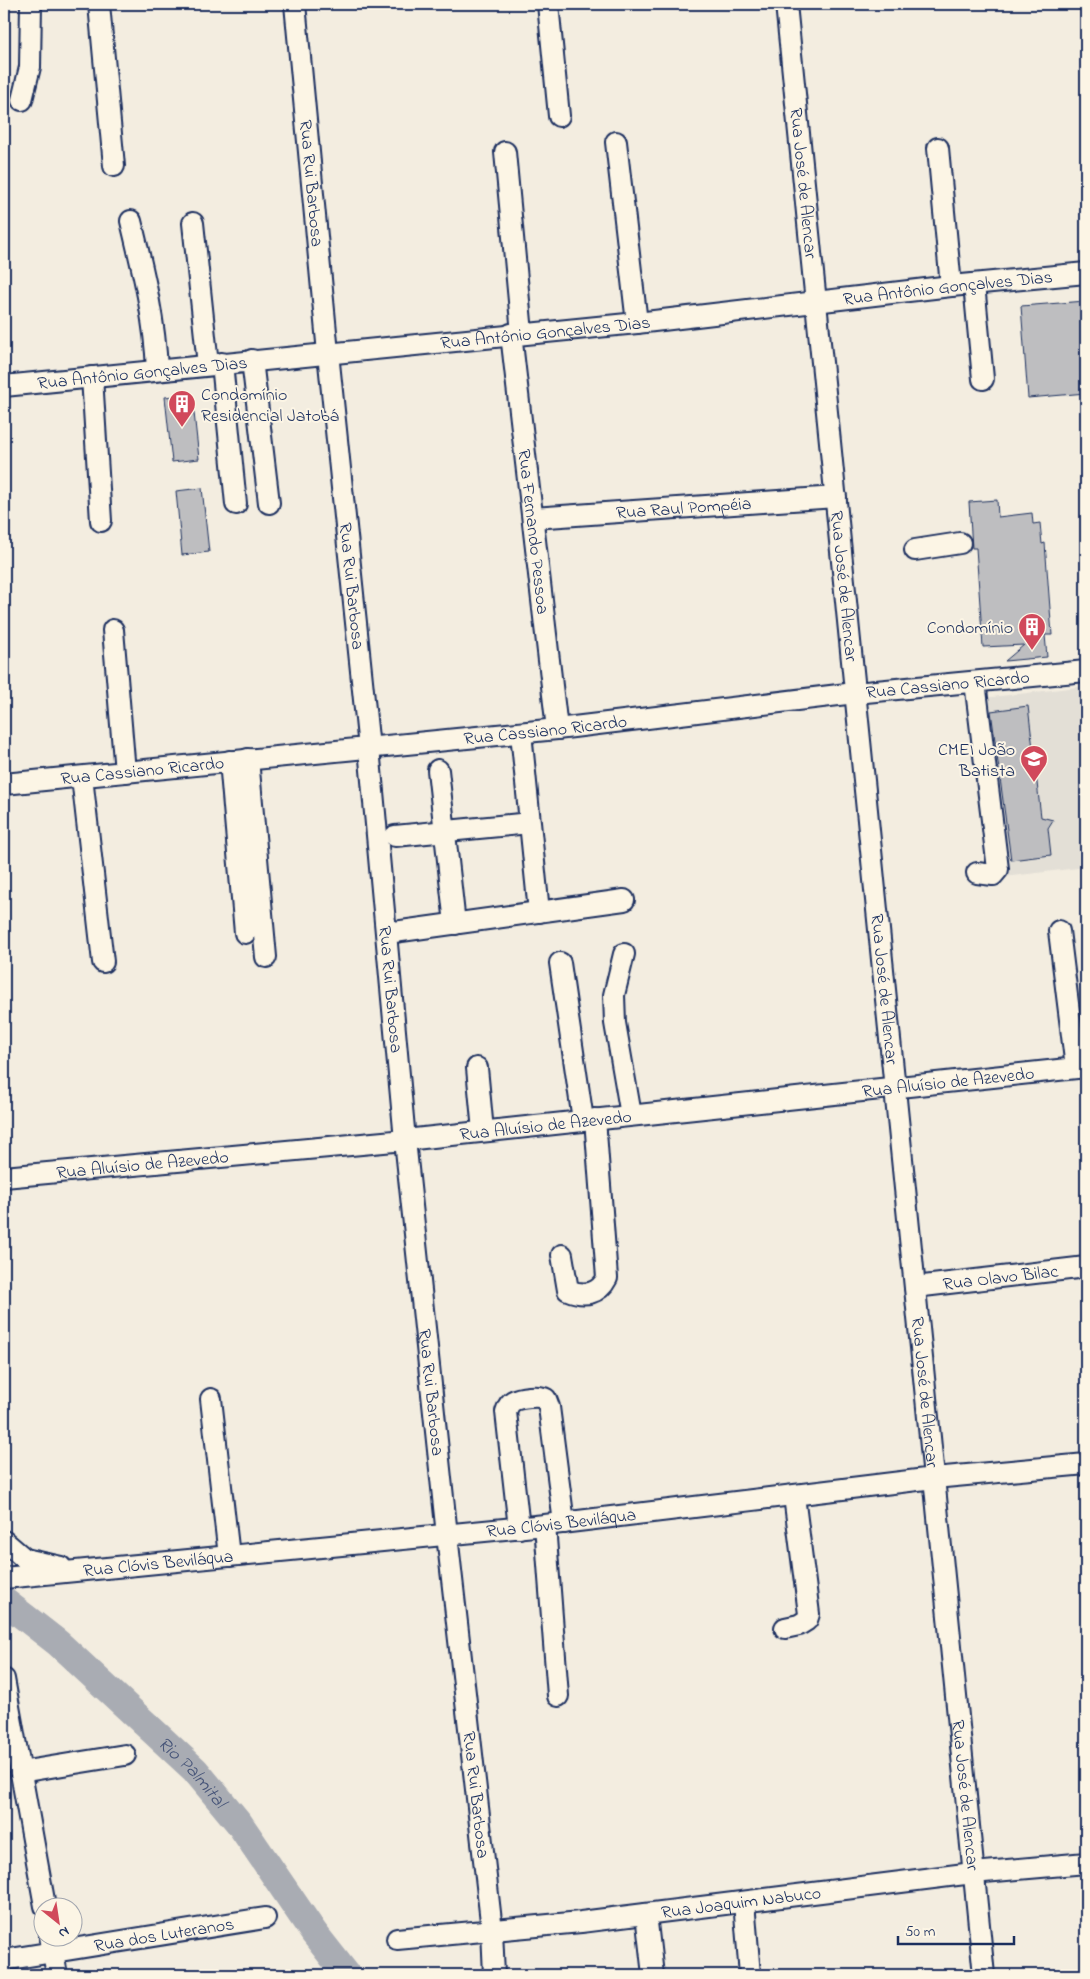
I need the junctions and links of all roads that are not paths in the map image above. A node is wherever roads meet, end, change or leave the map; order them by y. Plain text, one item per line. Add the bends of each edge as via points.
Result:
1 (30, 4) edge
2 (99, 4) edge
3 (294, 4) edge
4 (548, 4) edge
5 (786, 4) edge
6 (22, 100) dead end
7 (559, 116) dead end
8 (616, 142) dead end
9 (938, 148) dead end
10 (506, 152) dead end
11 (114, 166) dead end
12 (131, 221) dead end
13 (193, 223) dead end
14 (1086, 273) edge
15 (974, 284) junction
16 (951, 286) junction
17 (816, 301) junction
18 (637, 322) junction
19 (516, 333) junction
20 (328, 353) junction
21 (252, 360) junction
22 (215, 364) junction
23 (157, 370) junction
24 (92, 377) junction
25 (983, 379) dead end
26 (4, 386) edge
27 (836, 497) junction
28 (269, 503) dead end
29 (236, 504) dead end
30 (533, 518) junction
31 (101, 521) dead end
32 (960, 543) dead end
33 (915, 550) dead end
34 (113, 630) dead end
35 (1086, 671) edge
36 (975, 682) junction
37 (855, 693) junction
38 (557, 729) junction
39 (521, 733) junction
40 (369, 748) junction
41 (239, 760) junction
42 (438, 770) dead end
43 (125, 772) junction
44 (82, 777) junction
45 (4, 784) edge
46 (530, 823) junction
47 (445, 832) junction
48 (395, 836) dead end
49 (977, 873) dead end
50 (624, 900) dead end
51 (539, 912) junction
52 (455, 924) junction
53 (1059, 931) dead end
54 (245, 933) dead end
55 (386, 933) junction
56 (624, 954) dead end
57 (266, 957) dead end
58 (103, 962) dead end
59 (560, 963) dead end
60 (1081, 1067) edge
61 (477, 1068) dead end
62 (895, 1087) junction
63 (631, 1114) junction
64 (589, 1120) junction
65 (483, 1131) junction
66 (406, 1140) junction
67 (4, 1177) edge
68 (562, 1256) dead end
69 (1086, 1268) edge
70 (915, 1287) junction
71 (211, 1399) dead end
72 (1086, 1464) edge
73 (934, 1478) junction
74 (794, 1496) junction
75 (555, 1524) junction
76 (518, 1528) junction
77 (447, 1535) junction
78 (4, 1541) edge
79 (229, 1556) junction
80 (30, 1567) junction
81 (4, 1578) edge
82 (785, 1628) dead end
83 (4, 1679) edge
84 (558, 1696) dead end
85 (124, 1755) dead end
86 (14, 1768) edge
87 (1086, 1863) edge
88 (973, 1874) junction
89 (43, 1896) edge
90 (744, 1902) junction
91 (646, 1914) junction
92 (266, 1918) dead end
93 (492, 1930) junction
94 (397, 1939) dead end
95 (82, 1940) edge
96 (45, 1946) edge
97 (51, 1946) edge
98 (4, 1960) edge
99 (57, 1975) edge
100 (494, 1975) edge
101 (654, 1975) edge
102 (750, 1975) edge
103 (984, 1975) edge

1 - 6 street via 30,67
2 - 11 street
3 - 20 street, Rua Rui Barbosa
4 - 7 street
5 - 17 street, Rua José de Alencar
8 - 18 street
9 - 16 street
10 - 19 street, Rua Fernando Pessoa
12 - 23 street via 149,295
13 - 22 street
14 - 15 street, Rua Antônio Gonçalves Dias
15 - 16 street, Rua Antônio Gonçalves Dias
15 - 25 street
16 - 17 street, Rua Antônio Gonçalves Dias
17 - 18 street, Rua Antônio Gonçalves Dias
17 - 27 street, Rua José de Alencar
18 - 19 street, Rua Antônio Gonçalves Dias
19 - 20 street, Rua Antônio Gonçalves Dias
19 - 30 street, Rua Fernando Pessoa
20 - 21 street, Rua Antônio Gonçalves Dias
20 - 40 street, Rua Rui Barbosa
21 - 22 street, Rua Antônio Gonçalves Dias
21 - 28 street
22 - 23 street, Rua Antônio Gonçalves Dias
22 - 29 street
23 - 24 street, Rua Antônio Gonçalves Dias
24 - 26 street, Rua Antônio Gonçalves Dias
24 - 31 street
27 - 30 street, Rua Raul Pompéia
27 - 37 street, Rua José de Alencar
30 - 38 street, Rua Fernando Pessoa
32 - 33 street
34 - 43 street
35 - 36 street, Rua Cassiano Ricardo
36 - 37 street, Rua Cassiano Ricardo
36 - 49 street via 998,869 993,875
37 - 38 street, Rua Cassiano Ricardo
37 - 62 street, Rua José de Alencar
38 - 39 street, Rua Cassiano Ricardo
39 - 40 street, Rua Cassiano Ricardo
39 - 46 street
40 - 41 street, Rua Cassiano Ricardo
40 - 55 street, Rua Rui Barbosa
41 - 43 street, Rua Cassiano Ricardo
41 - 54 street
41 - 57 street
42 - 47 street
43 - 44 street, Rua Cassiano Ricardo
44 - 45 street, Rua Cassiano Ricardo
44 - 58 street
46 - 47 street
46 - 51 street
47 - 48 street
47 - 52 street
50 - 51 street
51 - 52 street
52 - 55 street
53 - 60 street
55 - 66 street, Rua Rui Barbosa
56 - 63 street via 614,995 615,1023
59 - 64 street
60 - 62 street, Rua Aluísio de Azevedo
61 - 65 street
62 - 63 street, Rua Aluísio de Azevedo
62 - 70 street, Rua José de Alencar
63 - 64 street, Rua Aluísio de Azevedo
64 - 65 street, Rua Aluísio de Azevedo
64 - 68 street via 607,1278 602,1287 595,1292 577,1294 568,1290
65 - 66 street, Rua Aluísio de Azevedo
66 - 67 street, Rua Aluísio de Azevedo
66 - 77 street, Rua Rui Barbosa
69 - 70 street, Rua Olavo Bilac
70 - 73 street, Rua José de Alencar
71 - 79 street
72 - 73 street, Rua Clóvis Beviláqua
73 - 74 street, Rua Clóvis Beviláqua
73 - 88 street, Rua José de Alencar
74 - 75 street, Rua Clóvis Beviláqua
74 - 82 street via 808,1614 807,1620 799,1625
75 - 76 street, Rua Clóvis Beviláqua
75 - 76 street via 549,1406 541,1396 514,1400 506,1412
75 - 84 street
76 - 77 street, Rua Clóvis Beviláqua
77 - 79 street, Rua Clóvis Beviláqua
77 - 93 street, Rua Rui Barbosa
78 - 80 street
79 - 80 street, Rua Clóvis Beviláqua via 78,1571
80 - 81 street, Rua Clóvis Beviláqua
83 - 86 street
85 - 86 street
86 - 89 street
87 - 88 street, Rua Joaquim Nabuco
88 - 90 street, Rua Joaquim Nabuco
88 - 103 street, Rua José de Alencar
90 - 91 street, Rua Joaquim Nabuco
90 - 102 street
91 - 93 street, Rua Joaquim Nabuco
91 - 101 street
92 - 95 street, Rua dos Luteranos
93 - 94 street, Rua Joaquim Nabuco
93 - 100 street, Rua Rui Barbosa
96 - 98 street, Rua dos Luteranos
97 - 99 street

